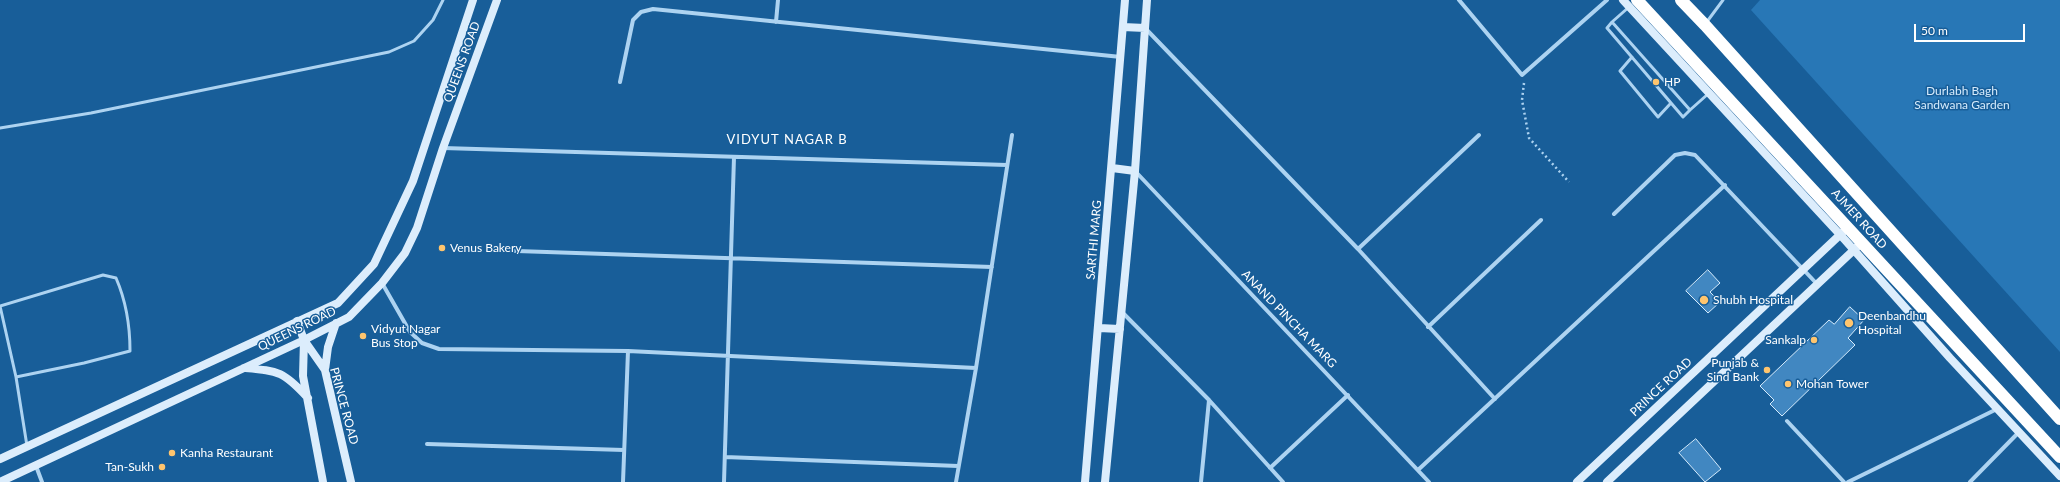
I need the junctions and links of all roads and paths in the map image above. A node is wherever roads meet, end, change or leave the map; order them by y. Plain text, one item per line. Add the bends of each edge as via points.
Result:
1 (443, 0) edge
2 (473, 0) edge
3 (497, 0) edge
4 (778, 0) edge
5 (1126, 0) edge
6 (1147, 0) edge
7 (1458, 0) edge
8 (1607, 0) edge
9 (1681, 0) edge
10 (1723, 0) edge
11 (1631, 2) edge
12 (776, 22) junction
13 (1612, 22) junction
14 (1705, 24) junction
15 (1123, 27) junction
16 (1145, 28) junction
17 (1121, 57) junction
18 (1632, 57) junction
19 (1525, 72) junction
20 (620, 82) dead end
21 (1712, 89) junction
22 (1671, 103) junction
23 (1690, 110) junction
24 (0, 128) edge
25 (1012, 135) dead end
26 (1479, 135) dead end
27 (443, 148) junction
28 (734, 157) junction
29 (1007, 165) junction
30 (1112, 168) junction
31 (1135, 171) junction
32 (1569, 182) dead end
33 (1725, 185) junction
34 (1614, 214) dead end
35 (1541, 220) dead end
36 (1844, 231) junction
37 (1858, 246) junction
38 (1358, 248) junction
39 (487, 250) dead end
40 (730, 257) junction
41 (992, 267) junction
42 (1804, 269) junction
43 (382, 283) junction
44 (1817, 284) junction
45 (0, 305) edge
46 (1121, 311) junction
47 (297, 321) junction
48 (336, 323) junction
49 (1428, 327) junction
50 (1099, 328) junction
51 (1120, 329) junction
52 (304, 340) junction
53 (628, 351) junction
54 (728, 356) junction
55 (244, 368) junction
56 (976, 368) junction
57 (324, 370) junction
58 (16, 377) junction
59 (1348, 395) junction
60 (308, 398) junction
61 (1495, 399) junction
62 (1209, 400) junction
63 (1997, 409) junction
64 (2060, 419) edge
65 (1788, 421) dead end
66 (2019, 432) junction
67 (428, 444) dead end
68 (27, 447) junction
69 (624, 450) junction
70 (2060, 456) edge
71 (725, 457) junction
72 (0, 459) edge
73 (35, 465) junction
74 (958, 466) junction
75 (1270, 468) junction
76 (1418, 470) junction
77 (2060, 476) edge
78 (0, 482) edge
79 (42, 482) edge
80 (323, 482) edge
81 (351, 482) edge
82 (623, 482) edge
83 (724, 482) edge
84 (956, 482) edge
85 (1085, 482) edge
86 (1105, 482) edge
87 (1201, 482) edge
88 (1282, 482) edge
89 (1429, 482) edge
90 (1576, 482) edge
91 (1607, 482) edge
92 (1844, 482) edge
93 (1848, 482) edge
94 (1970, 482) edge

1 - 24 lane via 434,20 414,40 389,52 92,113
2 - 47 street, QUEENS ROAD via 413,181 374,264 338,303
3 - 27 street, QUEENS ROAD
4 - 12 street
5 - 15 street, SARTHI MARG
6 - 16 street
7 - 19 street via 1522,74
8 - 19 street
9 - 14 highway, AJMER ROAD
10 - 14 lane
11 - 13 lane
11 - 21 highway, AJMER ROAD
12 - 17 street
12 - 20 street via 653,9 641,12 633,20
13 - 18 lane via 1607,28
13 - 23 lane
14 - 64 highway, AJMER ROAD
15 - 16 street
15 - 17 street, SARTHI MARG
16 - 31 street
16 - 38 street
17 - 30 street, SARTHI MARG
18 - 22 lane
18 - 22 lane via 1620,71 1658,116
19 - 32 path via 1522,100 1529,138
21 - 23 lane
21 - 36 highway, AJMER ROAD
22 - 23 lane via 1683,118
25 - 29 street
26 - 38 street
27 - 28 street
27 - 43 street, QUEENS ROAD via 417,228 405,253
28 - 29 street
28 - 40 street
29 - 41 street
30 - 31 street
30 - 50 street, SARTHI MARG
31 - 46 street
31 - 59 street, ANAND PINCHA MARG
33 - 34 street via 1695,155 1685,153 1675,156
33 - 42 street
33 - 61 street
35 - 49 street
36 - 37 highway, AJMER ROAD
36 - 42 street, PRINCE ROAD
37 - 44 street
37 - 63 street
37 - 70 highway, AJMER ROAD
38 - 49 street
39 - 40 street
40 - 41 street
40 - 54 street
41 - 56 street
42 - 44 street
42 - 90 street, PRINCE ROAD
43 - 48 street, QUEENS ROAD via 348,317
43 - 53 street via 410,332 422,343 439,349
44 - 91 street
45 - 58 lane
45 - 58 lane via 103,275 116,278 126,311 130,351
46 - 51 street
46 - 62 street
47 - 52 street
47 - 68 street, QUEENS ROAD
48 - 52 street, QUEENS ROAD
48 - 57 street
49 - 61 street
50 - 51 street
50 - 85 street, SARTHI MARG
51 - 86 street
52 - 55 street, QUEENS ROAD
52 - 57 street, PRINCE ROAD
52 - 60 street via 303,376
53 - 54 street
53 - 69 street
54 - 56 street
54 - 71 street
55 - 60 street via 276,371 292,381
55 - 73 street, QUEENS ROAD
56 - 74 street
57 - 81 street, PRINCE ROAD
58 - 68 lane
59 - 75 street
59 - 76 street, ANAND PINCHA MARG
60 - 80 street
61 - 76 street
62 - 75 street
62 - 87 street
63 - 66 street
63 - 93 street
65 - 92 street
66 - 77 street
66 - 94 street
67 - 69 street
68 - 72 street, QUEENS ROAD
69 - 82 street
71 - 74 street
71 - 83 street
73 - 78 street, QUEENS ROAD
73 - 79 street
74 - 84 street
75 - 88 street
76 - 89 street, ANAND PINCHA MARG

